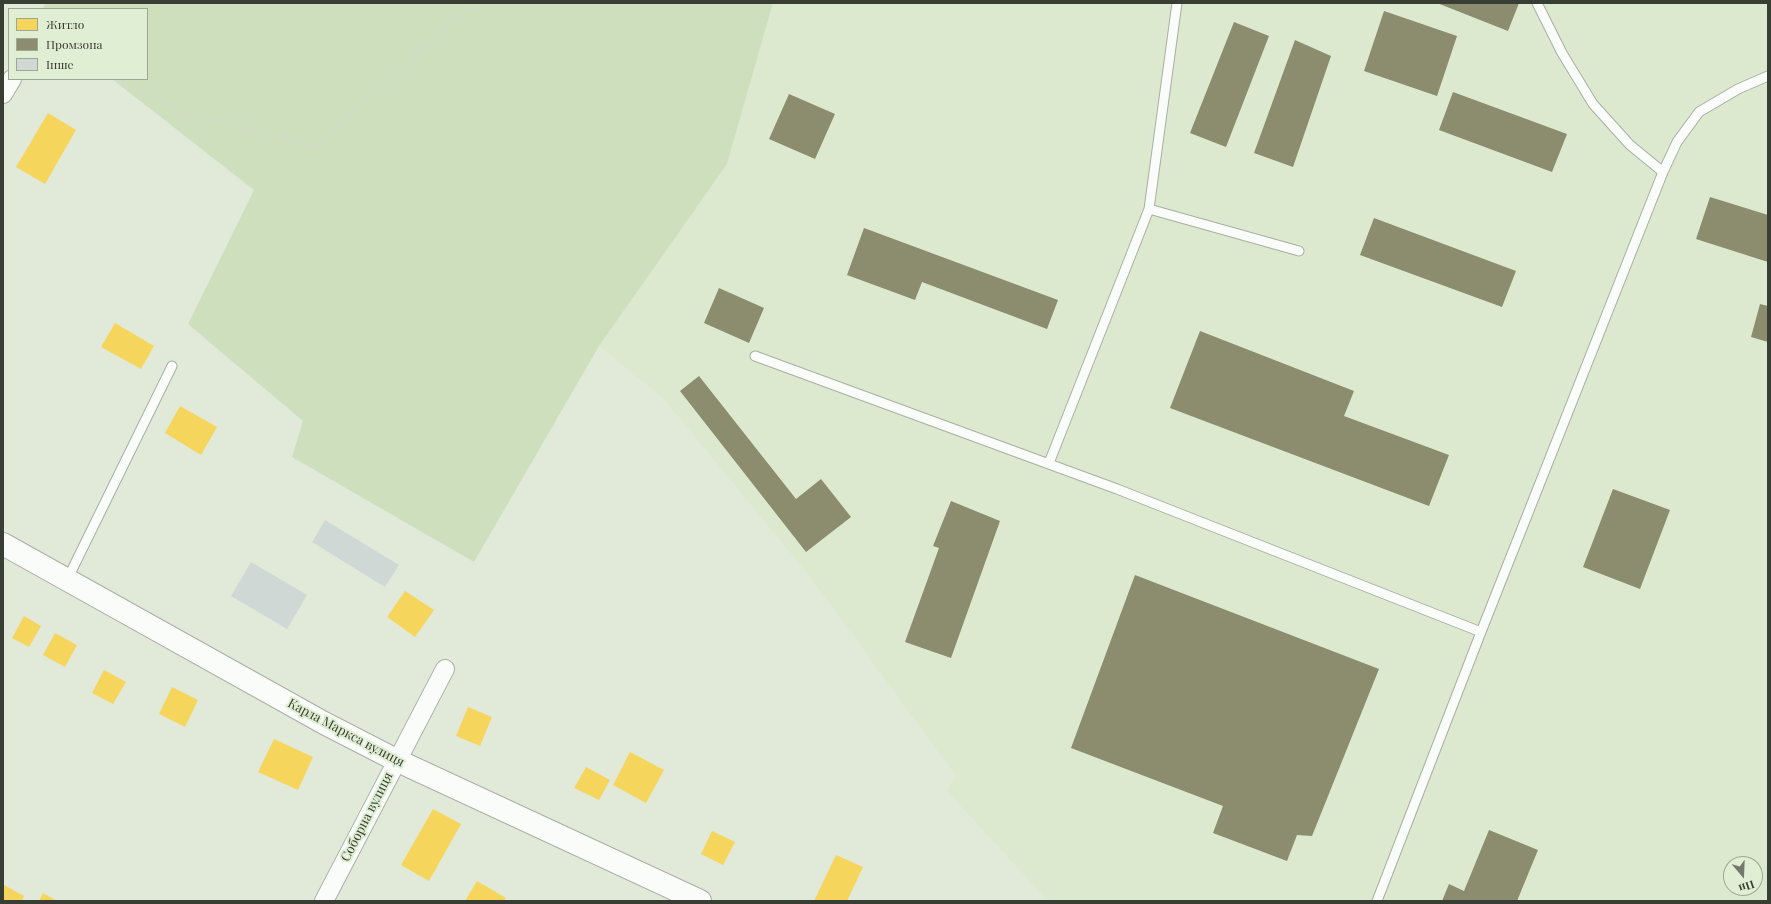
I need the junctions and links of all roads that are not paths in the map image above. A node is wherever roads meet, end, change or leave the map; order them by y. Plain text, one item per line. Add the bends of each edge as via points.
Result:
1 (1177, 3) edge
2 (1537, 3) edge
3 (1768, 76) edge
4 (11, 80) edge
5 (3, 94) edge
6 (1663, 172) junction
7 (1149, 210) junction
8 (1299, 251) dead end
9 (755, 356) dead end
10 (172, 366) dead end
11 (1048, 463) junction
12 (3, 544) edge
13 (67, 580) junction
14 (1481, 632) junction
15 (445, 669) dead end
16 (396, 760) junction
17 (324, 901) edge
18 (700, 901) edge
19 (1377, 901) edge

1 - 7 lane
2 - 6 lane via 1562,53 1593,104 1630,145
3 - 6 lane via 1738,89 1699,112 1677,142
4 - 5 street
6 - 14 lane
7 - 8 lane
7 - 11 lane
9 - 11 lane
10 - 13 lane
11 - 14 lane
12 - 13 street, Карла Маркса вулиця
13 - 16 street, Карла Маркса вулиця via 324,723
14 - 19 lane
15 - 16 street, Соборна вулиця
16 - 17 street, Соборна вулиця
16 - 18 street, Карла Маркса вулиця

